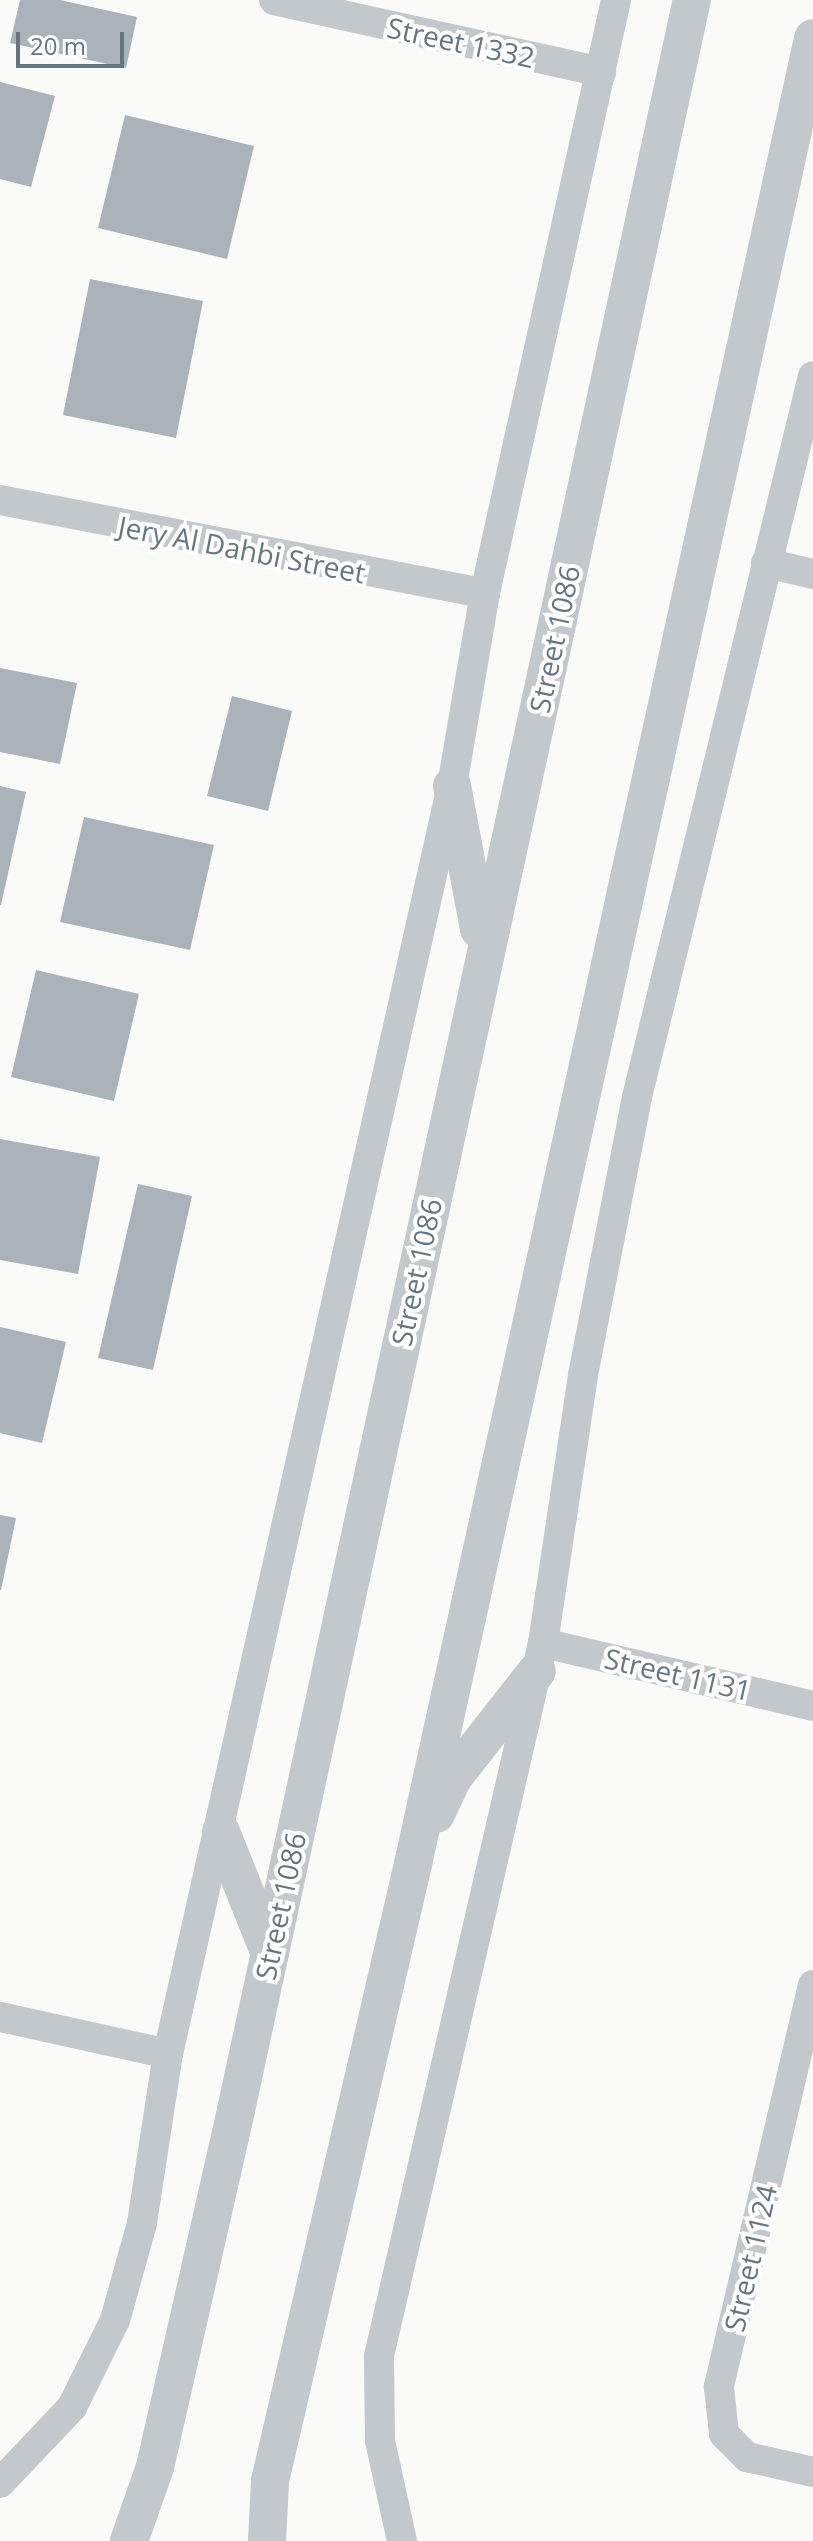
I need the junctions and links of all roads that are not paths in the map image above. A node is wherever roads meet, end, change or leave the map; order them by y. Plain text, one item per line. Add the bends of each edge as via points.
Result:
1 (274, 0) edge
2 (616, 0) edge
3 (692, 0) edge
4 (813, 38) edge
5 (601, 72) junction
6 (807, 102) edge
7 (813, 376) edge
8 (0, 500) edge
9 (766, 563) junction
10 (813, 574) edge
11 (485, 593) junction
12 (452, 786) junction
13 (483, 956) junction
14 (540, 1657) junction
15 (813, 1706) edge
16 (221, 1832) junction
17 (413, 1864) junction
18 (270, 1954) junction
19 (813, 1985) edge
20 (0, 2017) edge
21 (168, 2054) junction
22 (813, 2472) edge
23 (0, 2483) edge
24 (129, 2541) edge
25 (267, 2541) edge
26 (402, 2541) edge

1 - 5 street, Street 1332
2 - 5 street
3 - 13 street, Street 1086
4 - 6 street
5 - 11 street
6 - 17 street
7 - 9 street
8 - 11 street, Jery Al Dahbi Street
9 - 10 street
9 - 14 street via 637,1097 583,1375
11 - 12 street
12 - 13 street via 471,864
12 - 16 street
13 - 18 street, Street 1086
14 - 15 street, Street 1131
14 - 17 street via 452,1779
14 - 26 street via 379,2356 380,2441
16 - 18 street
16 - 21 street
17 - 25 street via 270,2481
18 - 24 street, Street 1086 via 155,2467
19 - 22 street, Street 1124 via 719,2387 724,2434 747,2457
20 - 21 street
21 - 23 street via 142,2223 115,2320 72,2407

